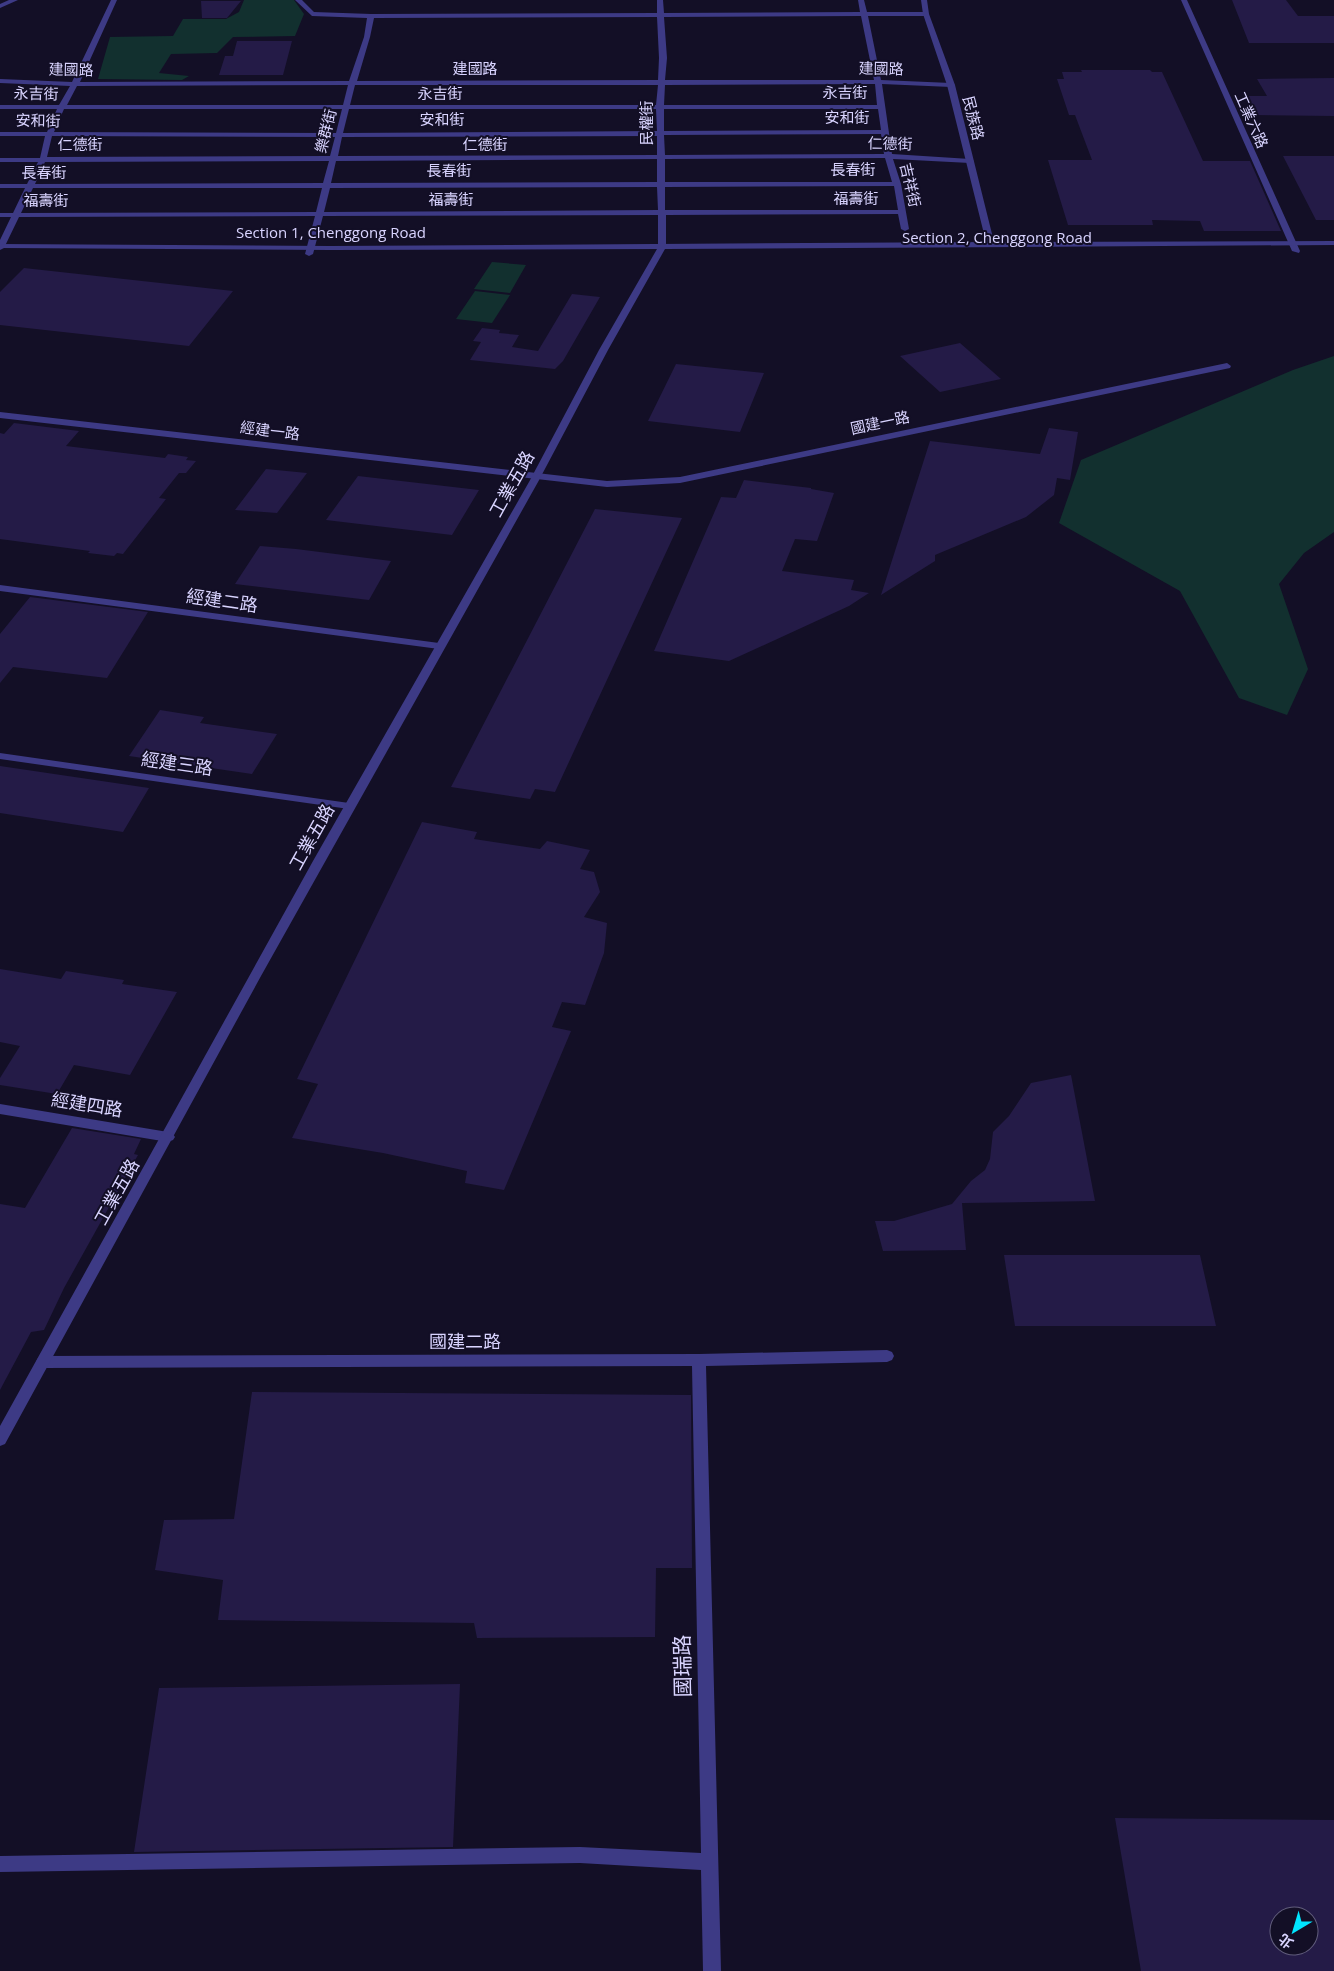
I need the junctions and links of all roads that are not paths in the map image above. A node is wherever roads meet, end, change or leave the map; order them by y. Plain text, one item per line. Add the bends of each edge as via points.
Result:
1 (16, 0) edge
2 (114, 0) edge
3 (298, 0) edge
4 (660, 0) edge
5 (861, 0) edge
6 (924, 0) edge
7 (1184, 0) edge
8 (0, 6) edge
9 (661, 14) junction
10 (926, 14) junction
11 (863, 15) junction
12 (371, 16) junction
13 (0, 81) edge
14 (662, 82) junction
15 (878, 82) junction
16 (75, 84) junction
17 (352, 84) junction
18 (951, 85) junction
19 (0, 107) edge
20 (660, 107) junction
21 (881, 107) junction
22 (61, 108) junction
23 (346, 108) junction
24 (661, 132) junction
25 (885, 132) junction
26 (0, 134) edge
27 (49, 135) junction
28 (340, 135) junction
29 (888, 156) junction
30 (661, 158) junction
31 (43, 159) junction
32 (333, 159) junction
33 (0, 160) edge
34 (970, 161) junction
35 (897, 184) junction
36 (328, 185) junction
37 (661, 185) junction
38 (0, 186) edge
39 (29, 187) junction
40 (902, 212) junction
41 (319, 214) junction
42 (662, 214) junction
43 (0, 215) edge
44 (15, 215) junction
45 (905, 229) dead end
46 (1334, 243) edge
47 (990, 245) junction
48 (1294, 247) junction
49 (1, 249) edge
50 (661, 249) junction
51 (309, 250) junction
52 (1334, 251) edge
53 (984, 252) junction
54 (1227, 366) dead end
55 (0, 415) edge
56 (537, 477) junction
57 (0, 588) edge
58 (439, 646) junction
59 (0, 756) edge
60 (349, 806) junction
61 (0, 1109) edge
62 (168, 1137) junction
63 (888, 1356) dead end
64 (699, 1360) junction
65 (43, 1362) junction
66 (0, 1440) edge
67 (710, 1862) junction
68 (0, 1864) edge
69 (712, 1971) edge

1 - 8 street
2 - 16 street
3 - 12 street via 312,14
4 - 9 street, 民權街
5 - 11 street, 吉祥街
6 - 10 street, 民族路
7 - 48 street, 工業六路
9 - 11 street
9 - 12 street
9 - 14 street, 民權街
10 - 11 street
10 - 18 street, 民族路
11 - 15 street, 吉祥街
12 - 17 street, 樂群街
13 - 16 street, 建國路
14 - 15 street, 建國路
14 - 17 street, 建國路
14 - 20 street, 民權街
15 - 18 street, 建國路
15 - 21 street, 吉祥街
16 - 17 street, 建國路
16 - 22 street
17 - 23 street, 樂群街
18 - 34 street, 民族路
19 - 22 street, 永吉街
20 - 21 street, 永吉街
20 - 23 street, 永吉街
20 - 24 street, 民權街
21 - 25 street, 吉祥街
22 - 23 street, 永吉街
22 - 27 street
23 - 28 street, 樂群街
24 - 25 street, 安和街
24 - 28 street, 安和街
24 - 30 street, 民權街
25 - 29 street, 吉祥街
26 - 27 street, 安和街
27 - 28 street, 安和街
27 - 31 street
28 - 32 street, 樂群街
29 - 30 street, 仁德街
29 - 34 street, 仁德街
29 - 35 street, 吉祥街
30 - 32 street, 仁德街
30 - 37 street, 民權街
31 - 32 street, 仁德街
31 - 33 street, 仁德街
31 - 39 street
32 - 36 street, 樂群街
34 - 47 street, 民族路
35 - 37 street, 長春街
35 - 40 street, 吉祥街
36 - 37 street, 長春街
36 - 39 street, 長春街
36 - 41 street, 樂群街
37 - 42 street, 民權街
38 - 39 street, 長春街
39 - 44 street
40 - 42 street, 福壽街
40 - 45 street, 吉祥街
41 - 42 street, 福壽街
41 - 44 street, 福壽街
41 - 51 street, 樂群街
42 - 50 street, 民權街
43 - 44 street, 福壽街
44 - 49 street
46 - 48 street, Section 2, Chenggong Road
47 - 48 street, Section 2, Chenggong Road
47 - 50 street, Section 2, Chenggong Road
47 - 53 street
48 - 52 street, Section 2, Chenggong Road
48 - 53 street, Section 2, Chenggong Road
49 - 51 street, Section 1, Chenggong Road
50 - 51 street, Section 1, Chenggong Road
50 - 53 street, Section 2, Chenggong Road
50 - 56 street, 工業五路 via 634,292
54 - 56 street, 國建一路 via 680,480 607,484
55 - 56 street, 經建一路
56 - 58 street, 工業五路
57 - 58 street, 經建二路
58 - 60 street, 工業五路
59 - 60 street, 經建三路
60 - 62 street, 工業五路
61 - 62 street, 經建四路
62 - 65 street, 工業五路
63 - 64 street, 國建二路
64 - 65 street, 國建二路
64 - 67 street, 國瑞路
65 - 66 street, 工業五路
67 - 68 street via 580,1855
67 - 69 street, 國瑞路

